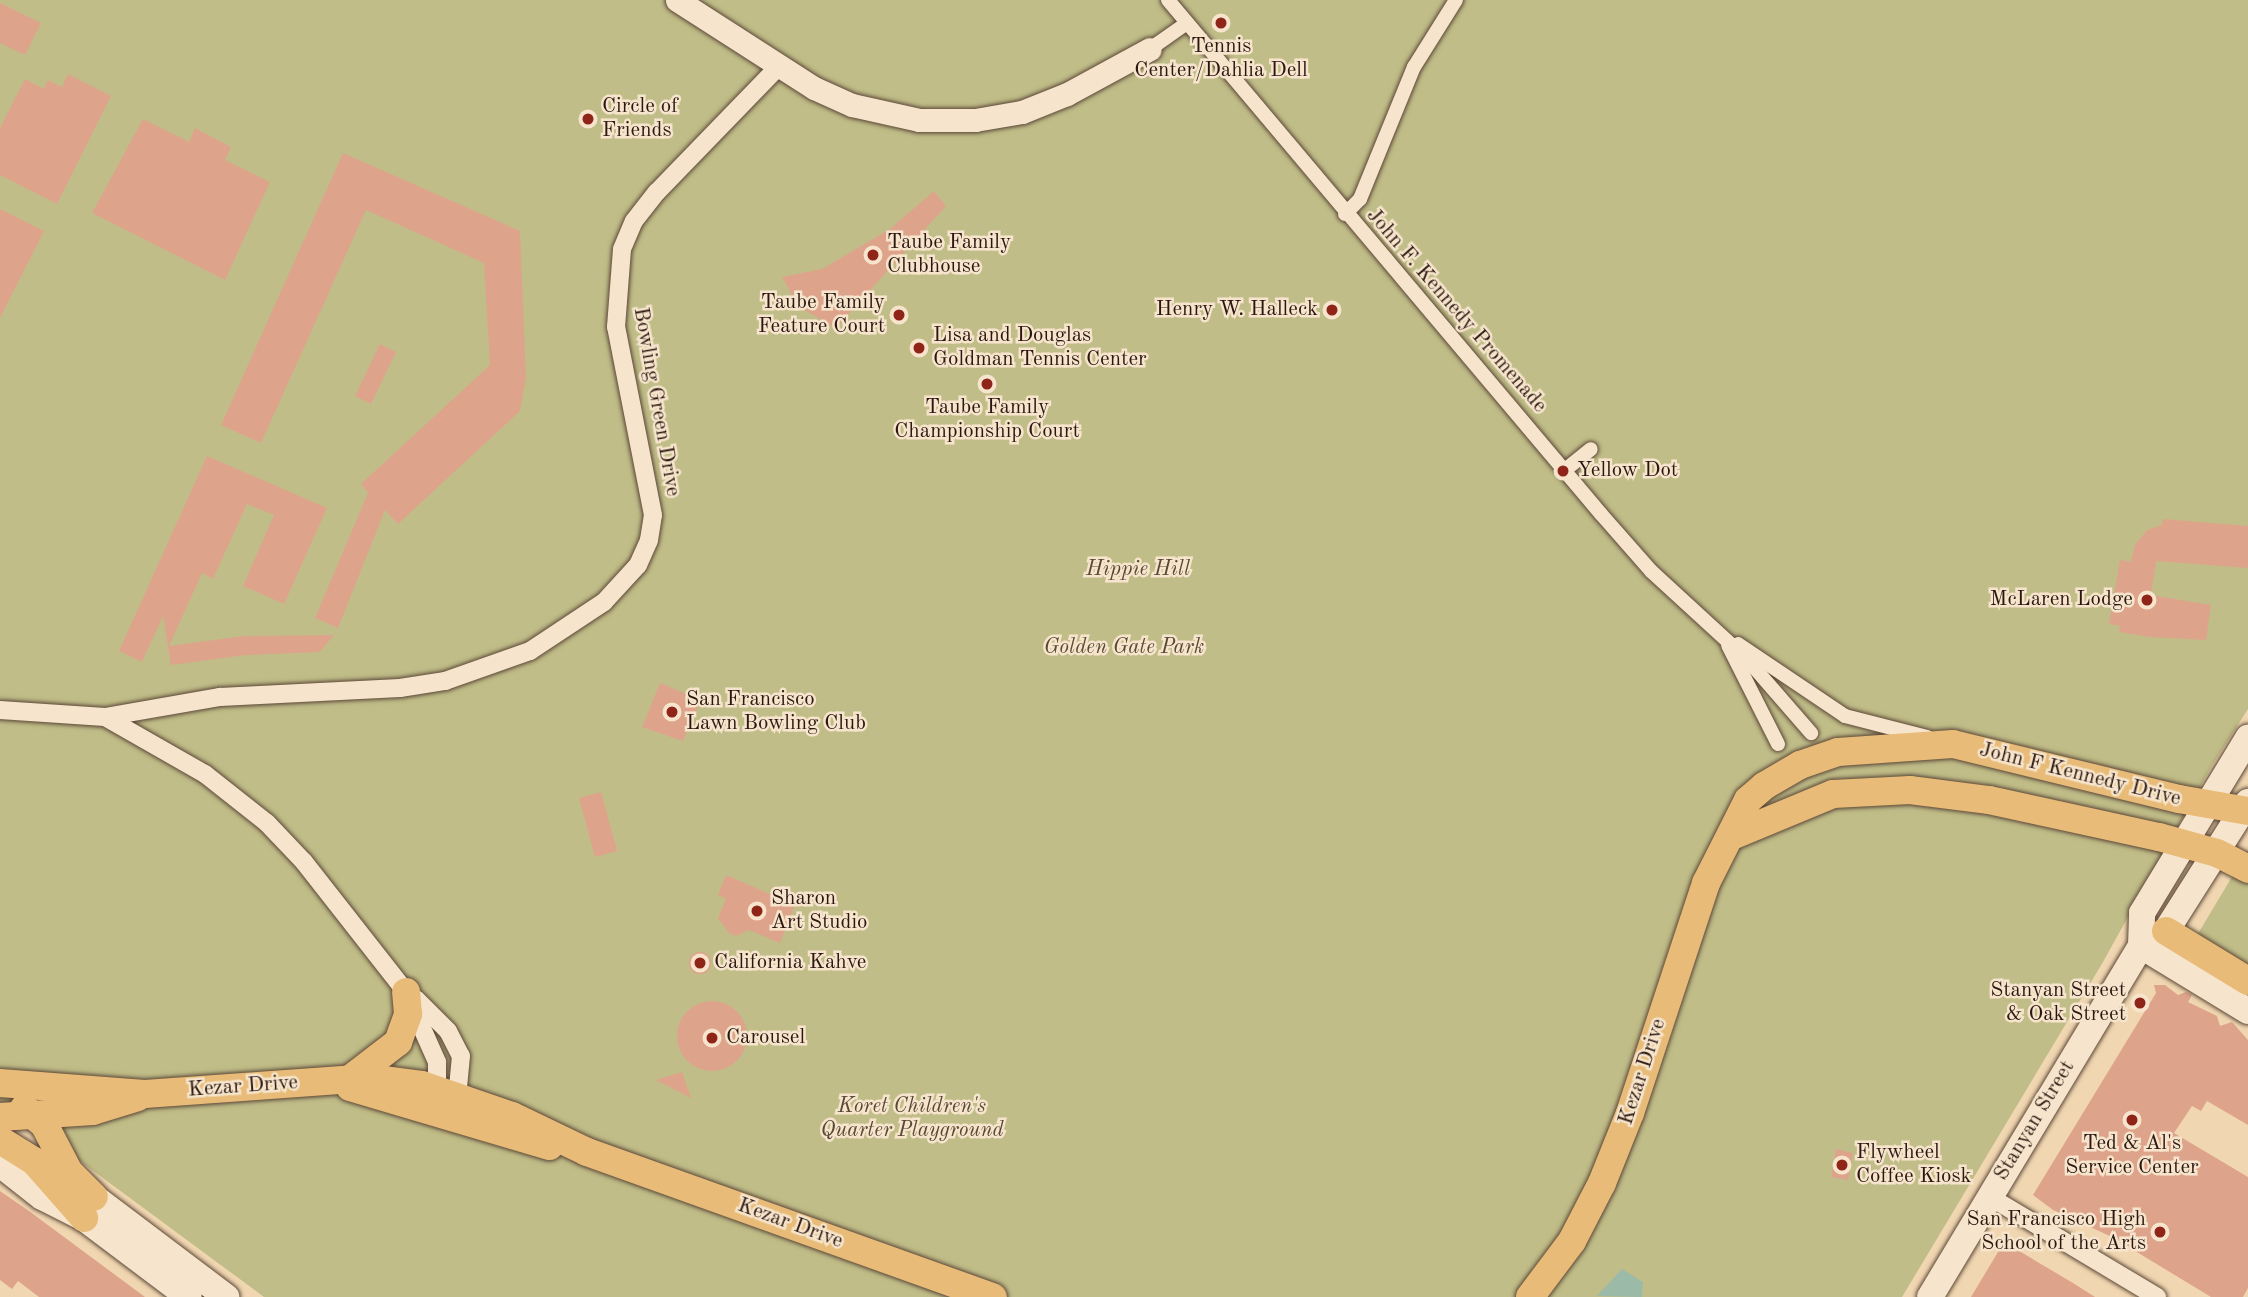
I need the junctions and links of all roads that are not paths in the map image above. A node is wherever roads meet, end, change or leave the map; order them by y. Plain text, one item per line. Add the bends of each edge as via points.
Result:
1 (677, 0) edge
2 (1168, 0) edge
3 (1456, 0) edge
4 (1187, 23) junction
5 (1150, 49) joint
6 (778, 67) junction
7 (1345, 214) junction
8 (1591, 449) dead end
9 (1565, 470) junction
10 (1724, 638) junction
11 (1776, 655) dead end
12 (0, 710) edge
13 (105, 717) junction
14 (1811, 733) dead end
15 (2248, 738) edge
16 (1778, 744) dead end
17 (1953, 744) junction
18 (2207, 805) junction
19 (2246, 808) edge
20 (1734, 835) junction
21 (2184, 844) junction
22 (2217, 853) junction
23 (2248, 869) edge
24 (2166, 931) junction
25 (2141, 946) junction
26 (2248, 981) edge
27 (406, 992) junction
28 (2248, 1011) edge
29 (0, 1083) edge
30 (341, 1083) junction
31 (145, 1094) junction
32 (0, 1096) edge
33 (447, 1104) junction
34 (0, 1117) edge
35 (37, 1117) junction
36 (0, 1140) edge
37 (0, 1164) edge
38 (1990, 1197) junction
39 (89, 1208) junction
40 (192, 1292) edge
41 (1534, 1293) edge
42 (226, 1297) edge
43 (993, 1297) edge
44 (1930, 1297) edge
45 (2157, 1297) edge

1 - 6 street
2 - 4 street, John F. Kennedy Promenade
3 - 7 street via 1413,67 1360,200
4 - 5 street
4 - 7 street, John F. Kennedy Promenade
5 - 6 street via 1045,104 997,117 944,121 852,105
6 - 13 street, Bowling Green Drive via 657,191 634,221 622,249 616,327 653,515 638,565 604,602 530,651 444,681 400,688 220,697
7 - 9 street, John F. Kennedy Promenade
8 - 9 street
9 - 10 street, John F. Kennedy Promenade via 1651,571
10 - 11 street via 1759,644
10 - 14 street, John F. Kennedy Promenade via 1802,717
10 - 16 street, John F. Kennedy Promenade
10 - 17 street, John F. Kennedy Promenade via 1754,651 1834,711
12 - 13 street
13 - 27 street via 205,774 267,822
15 - 18 main road, Stanyan Street
17 - 18 main road, John F Kennedy Drive
17 - 20 main road, Kezar Drive via 1854,749 1800,765 1748,800
18 - 19 main road, John F Kennedy Drive
18 - 21 main road, Stanyan Street
19 - 22 main road, Stanyan Street
20 - 21 main road, John F Kennedy Drive via 1798,806 1850,791 1909,790 1989,800
20 - 41 main road, Kezar Drive via 1700,898 1611,1163 1555,1268
21 - 22 main road, John F Kennedy Drive
21 - 25 main road, Stanyan Street via 2142,913
22 - 23 main road, John F Kennedy Drive
22 - 24 main road, Stanyan Street
24 - 25 main road, Stanyan Street
24 - 26 main road
25 - 28 main road
25 - 38 main road, Stanyan Street
27 - 30 main road via 408,1014 398,1042 374,1064
27 - 33 street via 433,1052
27 - 33 street via 455,1042 463,1066
29 - 31 main road, Kezar Drive
30 - 31 main road, Kezar Drive
30 - 33 main road, Kezar Drive
31 - 35 main road, Kezar Drive via 103,1109
32 - 35 main road
33 - 43 main road, Kezar Drive via 532,1143 587,1152
34 - 35 main road, Kezar Drive
35 - 39 main road via 51,1132
36 - 39 main road via 29,1156
37 - 39 main road via 42,1197
38 - 44 main road, Stanyan Street
38 - 45 street
39 - 40 main road
40 - 42 main road

